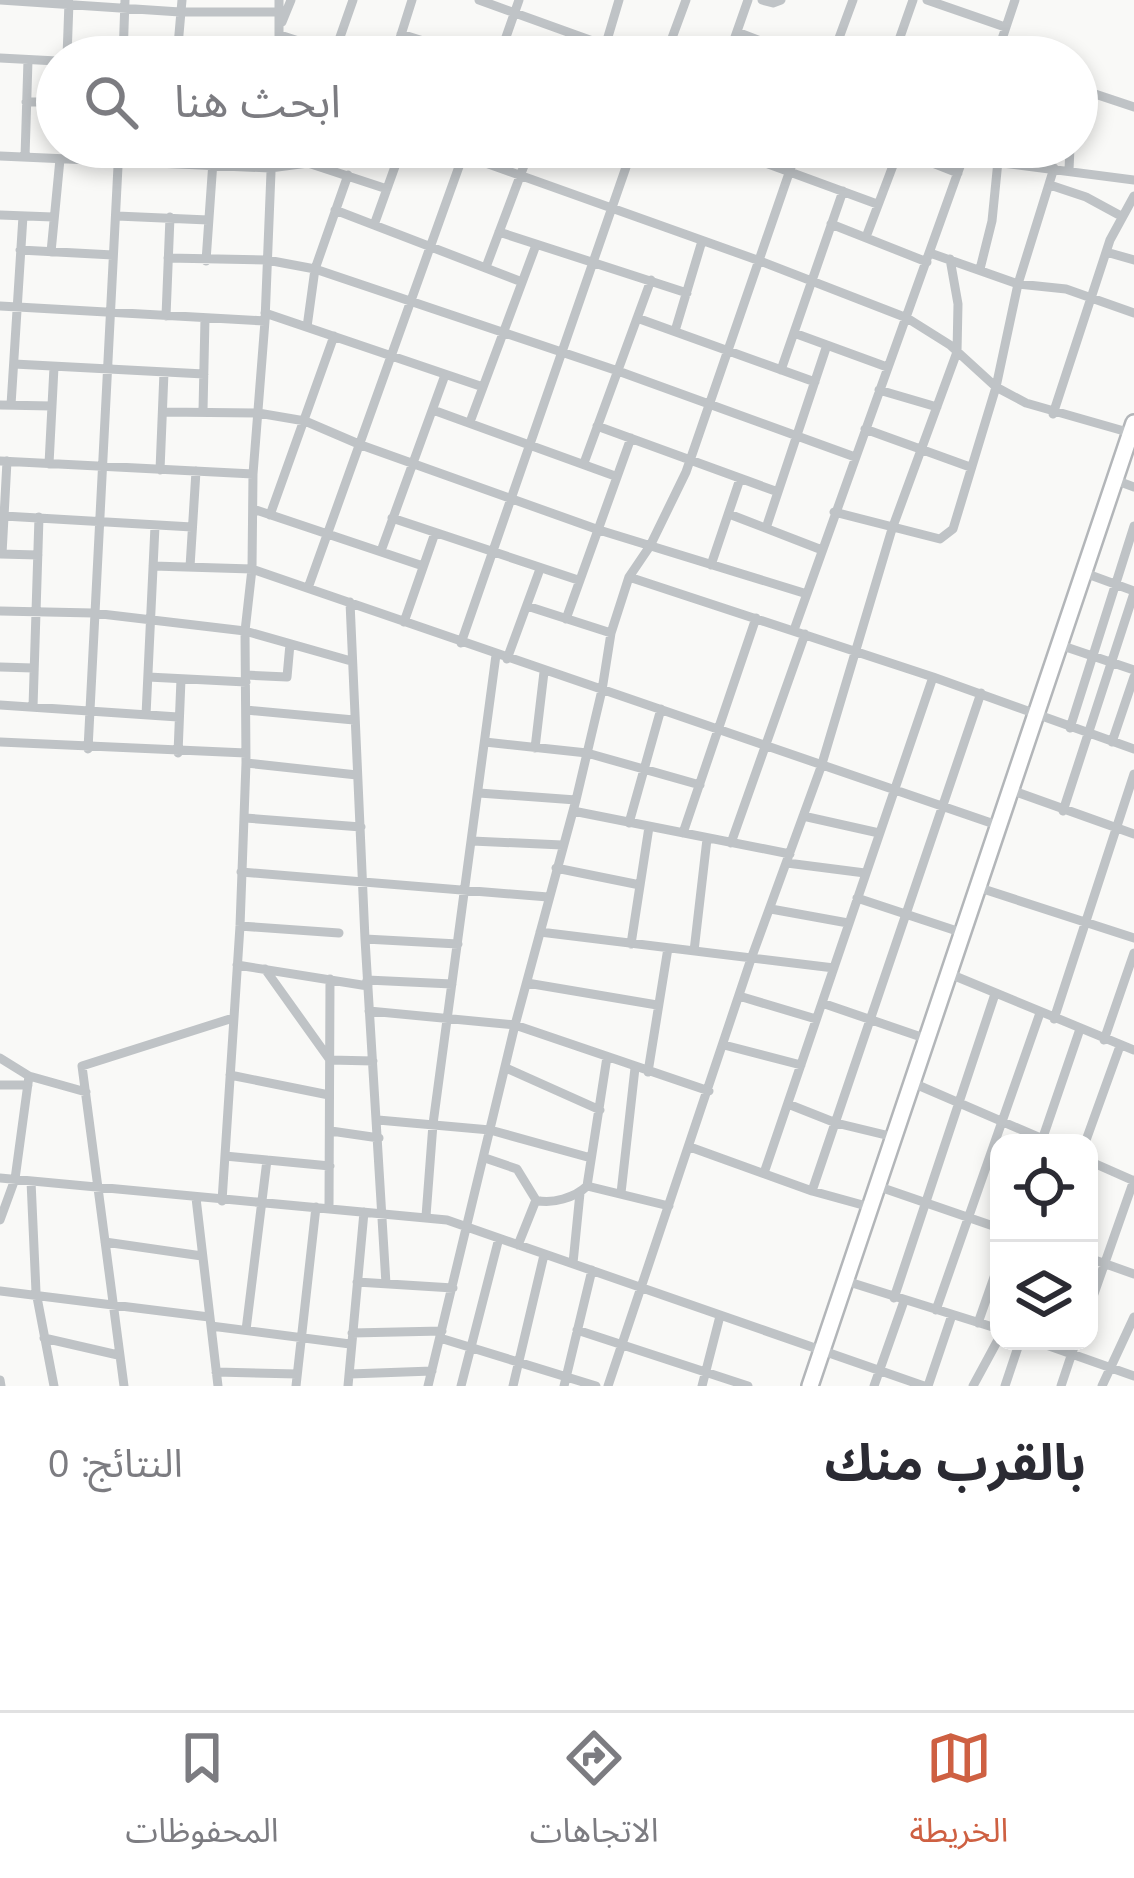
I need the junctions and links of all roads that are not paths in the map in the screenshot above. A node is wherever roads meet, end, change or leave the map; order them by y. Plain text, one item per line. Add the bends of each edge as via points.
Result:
1 (0, 0) edge
2 (291, 0) edge
3 (353, 0) edge
4 (412, 0) edge
5 (479, 0) edge
6 (519, 0) edge
7 (619, 0) edge
8 (686, 0) edge
9 (748, 0) edge
10 (762, 0) edge
11 (781, 0) edge
12 (853, 0) edge
13 (913, 0) edge
14 (927, 0) edge
15 (1015, 0) edge
16 (69, 2) edge
17 (125, 4) edge
18 (181, 6) edge
19 (279, 6) edge
20 (514, 13) junction
21 (1005, 27) junction
22 (280, 31) junction
23 (737, 32) junction
24 (401, 34) joint
25 (68, 36) edge
26 (124, 36) edge
27 (179, 36) edge
28 (280, 36) edge
29 (292, 36) edge
30 (340, 36) edge
31 (407, 36) edge
32 (506, 36) edge
33 (567, 36) edge
34 (609, 36) edge
35 (673, 36) edge
36 (736, 36) edge
37 (747, 36) edge
38 (840, 36) edge
39 (900, 36) edge
40 (1002, 36) edge
41 (0, 58) edge
42 (28, 60) junction
43 (36, 60) edge
44 (1098, 95) edge
45 (26, 102) junction
46 (36, 102) edge
47 (1134, 107) edge
48 (0, 156) edge
49 (25, 157) junction
50 (36, 158) edge
51 (59, 168) edge
52 (119, 168) edge
53 (213, 168) edge
54 (270, 168) edge
55 (326, 168) edge
56 (394, 168) edge
57 (458, 168) edge
58 (501, 168) edge
59 (522, 168) edge
60 (626, 168) edge
61 (778, 168) edge
62 (790, 168) edge
63 (890, 168) edge
64 (946, 168) edge
65 (960, 168) edge
66 (997, 168) edge
67 (1054, 168) joint
68 (1069, 170) joint
69 (789, 172) junction
70 (958, 173) junction
71 (348, 175) junction
72 (519, 176) junction
73 (1134, 180) edge
74 (1050, 185) junction
75 (387, 189) junction
76 (843, 191) junction
77 (1134, 196) edge
78 (877, 205) junction
79 (611, 209) junction
80 (335, 210) junction
81 (0, 215) edge
82 (23, 216) junction
83 (117, 216) junction
84 (1121, 216) junction
85 (53, 218) junction
86 (170, 218) junction
87 (208, 220) junction
88 (831, 224) junction
89 (374, 225) junction
90 (499, 232) junction
91 (866, 237) junction
92 (703, 241) junction
93 (536, 244) junction
94 (432, 246) junction
95 (20, 250) junction
96 (51, 252) junction
97 (1106, 252) junction
98 (113, 255) junction
99 (928, 257) junction
100 (168, 258) junction
101 (206, 260) junction
102 (267, 260) junction
103 (950, 260) junction
104 (1134, 260) edge
105 (760, 261) junction
106 (592, 262) junction
107 (486, 267) junction
108 (315, 269) junction
109 (980, 269) junction
110 (651, 280) junction
111 (811, 280) junction
112 (522, 282) junction
113 (1018, 284) junction
114 (687, 292) junction
115 (1092, 298) junction
116 (413, 301) junction
117 (0, 305) edge
118 (16, 306) junction
119 (111, 312) junction
120 (1134, 314) edge
121 (166, 316) junction
122 (265, 317) junction
123 (907, 317) junction
124 (206, 318) junction
125 (638, 318) junction
126 (307, 327) junction
127 (504, 332) junction
128 (675, 332) junction
129 (794, 333) junction
130 (334, 337) junction
131 (827, 345) junction
132 (561, 352) junction
133 (728, 352) junction
134 (957, 352) junction
135 (393, 357) junction
136 (14, 364) junction
137 (54, 367) junction
138 (887, 367) junction
139 (107, 369) junction
140 (782, 370) junction
141 (618, 371) junction
142 (164, 372) junction
143 (204, 374) junction
144 (445, 375) junction
145 (815, 382) junction
146 (483, 387) junction
147 (996, 387) junction
148 (879, 390) junction
149 (709, 404) junction
150 (6, 405) edge
151 (52, 406) junction
152 (937, 407) junction
153 (433, 410) junction
154 (202, 411) junction
155 (163, 412) junction
156 (258, 413) junction
157 (1053, 414) junction
158 (305, 421) junction
159 (470, 422) junction
160 (597, 426) junction
161 (1132, 428) edge
162 (865, 430) junction
163 (796, 437) junction
164 (631, 438) junction
165 (530, 442) junction
166 (361, 445) junction
167 (922, 449) junction
168 (855, 458) junction
169 (690, 459) junction
170 (4, 461) edge
171 (412, 462) junction
172 (584, 463) junction
173 (49, 464) junction
174 (970, 466) junction
175 (103, 468) junction
176 (160, 470) junction
177 (196, 472) junction
178 (253, 475) junction
179 (615, 476) junction
180 (740, 479) junction
181 (1115, 480) junction
182 (1134, 488) edge
183 (778, 492) junction
184 (512, 496) junction
185 (253, 509) junction
186 (834, 512) junction
187 (269, 514) junction
188 (730, 514) junction
189 (4, 517) junction
190 (39, 517) junction
191 (392, 518) junction
192 (99, 520) junction
193 (155, 526) junction
194 (1134, 526) edge
195 (191, 527) junction
196 (766, 528) junction
197 (892, 529) junction
198 (599, 530) junction
199 (435, 533) junction
200 (327, 534) junction
201 (650, 546) junction
202 (492, 550) junction
203 (822, 550) junction
204 (380, 551) junction
205 (1, 554) edge
206 (38, 555) junction
207 (711, 565) junction
208 (153, 566) junction
209 (190, 566) junction
210 (423, 566) junction
211 (252, 569) junction
212 (540, 569) junction
213 (1082, 572) junction
214 (629, 577) junction
215 (578, 580) junction
216 (1116, 585) junction
217 (308, 588) junction
218 (1134, 592) edge
219 (806, 594) junction
220 (350, 602) junction
221 (527, 606) junction
222 (0, 611) edge
223 (37, 613) junction
224 (92, 613) junction
225 (756, 618) junction
226 (151, 619) junction
227 (566, 619) junction
228 (404, 622) junction
229 (245, 631) junction
230 (799, 632) junction
231 (611, 633) junction
232 (461, 643) junction
233 (290, 644) junction
234 (1058, 644) junction
235 (856, 652) junction
236 (501, 657) junction
237 (1092, 658) junction
238 (351, 661) junction
239 (1112, 664) junction
240 (0, 667) edge
241 (34, 668) junction
242 (544, 672) junction
243 (1134, 674) edge
244 (148, 676) junction
245 (933, 677) junction
246 (245, 678) junction
247 (181, 679) junction
248 (602, 689) junction
249 (981, 693) junction
250 (0, 705) edge
251 (33, 707) junction
252 (89, 710) junction
253 (246, 710) junction
254 (661, 710) junction
255 (1034, 713) junction
256 (146, 715) junction
257 (178, 717) junction
258 (354, 720) junction
259 (1070, 728) junction
260 (717, 729) junction
261 (1089, 734) junction
262 (0, 742) edge
263 (484, 742) junction
264 (1112, 742) junction
265 (535, 748) junction
266 (767, 748) junction
267 (88, 749) junction
268 (1134, 749) edge
269 (178, 753) junction
270 (587, 753) junction
271 (246, 758) junction
272 (820, 767) junction
273 (644, 769) junction
274 (1134, 774) edge
275 (357, 775) junction
276 (700, 785) junction
277 (1008, 789) junction
278 (895, 792) junction
279 (478, 793) junction
280 (574, 805) junction
281 (943, 808) junction
282 (1064, 811) junction
283 (803, 816) junction
284 (244, 818) junction
285 (629, 823) junction
286 (997, 825) junction
287 (361, 827) junction
288 (649, 827) junction
289 (1116, 828) junction
290 (683, 833) junction
291 (880, 833) junction
292 (1134, 834) edge
293 (707, 839) junction
294 (472, 842) junction
295 (731, 844) junction
296 (562, 845) junction
297 (788, 858) junction
298 (556, 868) junction
299 (241, 872) junction
300 (865, 873) junction
301 (364, 880) junction
302 (640, 885) junction
303 (977, 887) junction
304 (464, 890) junction
305 (548, 897) junction
306 (857, 898) junction
307 (771, 909) junction
308 (907, 914) junction
309 (1087, 921) junction
310 (848, 923) junction
311 (240, 926) junction
312 (540, 932) junction
313 (962, 932) junction
314 (339, 933) dead end
315 (1134, 938) edge
316 (365, 939) junction
317 (458, 944) junction
318 (631, 944) junction
319 (668, 948) junction
320 (694, 951) junction
321 (1134, 953) edge
322 (751, 959) junction
323 (237, 965) junction
324 (834, 968) junction
325 (265, 969) junction
326 (950, 974) junction
327 (330, 979) junction
328 (526, 982) junction
329 (368, 983) junction
330 (452, 984) junction
331 (995, 994) junction
332 (739, 996) junction
333 (822, 1004) junction
334 (657, 1005) junction
335 (369, 1011) junction
336 (1040, 1013) junction
337 (447, 1016) junction
338 (233, 1018) junction
339 (816, 1018) junction
340 (870, 1019) junction
341 (1054, 1019) junction
342 (515, 1024) junction
343 (1080, 1030) junction
344 (927, 1039) junction
345 (1104, 1040) junction
346 (724, 1045) junction
347 (1120, 1046) junction
348 (1134, 1050) edge
349 (607, 1057) junction
350 (0, 1058) edge
351 (330, 1060) junction
352 (373, 1061) junction
353 (801, 1065) junction
354 (506, 1068) junction
355 (635, 1068) junction
356 (648, 1072) junction
357 (230, 1075) junction
358 (28, 1080) junction
359 (913, 1083) junction
360 (0, 1084) edge
361 (709, 1091) junction
362 (86, 1092) junction
363 (329, 1095) junction
364 (960, 1103) junction
365 (788, 1104) junction
366 (600, 1110) junction
367 (377, 1120) junction
368 (1002, 1120) junction
369 (836, 1123) junction
370 (434, 1124) junction
371 (490, 1130) junction
372 (331, 1131) junction
373 (1031, 1134) edge
374 (1047, 1134) edge
375 (1088, 1134) edge
376 (894, 1137) junction
377 (379, 1138) junction
378 (523, 1141) junction
379 (690, 1148) junction
380 (225, 1156) junction
381 (485, 1158) junction
382 (591, 1158) junction
383 (267, 1160) junction
384 (1098, 1165) edge
385 (330, 1166) junction
386 (517, 1168) junction
387 (764, 1173) junction
388 (0, 1178) edge
389 (15, 1179) junction
390 (32, 1181) junction
391 (1134, 1181) edge
392 (877, 1186) junction
393 (99, 1188) junction
394 (584, 1190) junction
395 (812, 1191) junction
396 (621, 1193) junction
397 (196, 1198) junction
398 (536, 1200) junction
399 (222, 1201) junction
400 (925, 1203) junction
401 (264, 1204) junction
402 (669, 1206) junction
403 (316, 1207) junction
404 (870, 1207) junction
405 (329, 1208) junction
406 (364, 1212) junction
407 (383, 1213) junction
408 (426, 1216) junction
409 (967, 1217) junction
410 (0, 1220) edge
411 (990, 1225) edge
412 (469, 1226) junction
413 (499, 1238) junction
414 (105, 1242) junction
415 (518, 1244) junction
416 (544, 1255) junction
417 (202, 1256) junction
418 (1098, 1261) edge
419 (573, 1263) junction
420 (1106, 1264) junction
421 (592, 1270) junction
422 (1134, 1274) edge
423 (846, 1281) junction
424 (357, 1282) junction
425 (386, 1284) junction
426 (1098, 1285) edge
427 (642, 1287) junction
428 (453, 1288) junction
429 (990, 1290) edge
430 (0, 1291) edge
431 (36, 1292) junction
432 (899, 1299) junction
433 (113, 1304) junction
434 (936, 1310) junction
435 (952, 1315) junction
436 (720, 1316) junction
437 (1134, 1317) edge
438 (210, 1321) junction
439 (979, 1323) junction
440 (990, 1326) edge
441 (246, 1330) junction
442 (577, 1330) junction
443 (300, 1335) junction
444 (441, 1335) junction
445 (44, 1338) junction
446 (351, 1339) junction
447 (623, 1343) junction
448 (470, 1345) junction
449 (822, 1350) junction
450 (993, 1350) edge
451 (1017, 1350) edge
452 (1061, 1350) edge
453 (1073, 1350) edge
454 (1072, 1354) junction
455 (118, 1355) junction
456 (519, 1361) junction
457 (1111, 1368) junction
458 (432, 1370) junction
459 (879, 1370) junction
460 (216, 1372) junction
461 (705, 1372) junction
462 (1134, 1376) edge
463 (297, 1380) edge
464 (349, 1380) edge
465 (565, 1381) edge
466 (54, 1386) edge
467 (124, 1386) edge
468 (218, 1386) edge
469 (428, 1386) edge
470 (461, 1386) edge
471 (513, 1386) edge
472 (596, 1386) edge
473 (608, 1386) edge
474 (702, 1386) edge
475 (748, 1386) edge
476 (810, 1386) edge
477 (874, 1386) edge
478 (926, 1386) edge
479 (973, 1386) edge
480 (1005, 1386) edge
481 (1060, 1386) edge
482 (1102, 1386) edge

1 - 16 street
2 - 22 street
3 - 30 street
4 - 24 street
5 - 20 street
6 - 20 street
7 - 34 street
8 - 35 street
9 - 23 street
10 - 11 street
12 - 38 street
13 - 39 street
14 - 21 street
15 - 21 street
16 - 17 street
16 - 25 street
17 - 18 street
17 - 26 street
18 - 19 street
18 - 27 street
19 - 22 street
20 - 32 street
20 - 33 street
21 - 40 street
22 - 28 street
22 - 29 street
23 - 36 street
23 - 37 street
24 - 31 street
41 - 42 street
42 - 43 street
42 - 45 street
44 - 47 street
45 - 46 street
45 - 49 street
48 - 49 street
49 - 50 street
51 - 85 street
52 - 83 street
53 - 87 street
54 - 102 street
55 - 71 street
56 - 75 street
57 - 94 street
58 - 72 street
59 - 72 street
60 - 79 street
61 - 69 street
62 - 69 street
63 - 78 street
64 - 70 street
65 - 70 street
66 - 109 street
67 - 68 street
67 - 74 street
68 - 73 street
69 - 76 street
69 - 105 street
70 - 99 street
71 - 75 street
71 - 80 street
72 - 79 street
72 - 90 street
74 - 84 street
74 - 113 street
75 - 89 street
76 - 78 street
76 - 88 street
77 - 84 street
78 - 91 street
79 - 92 street
79 - 106 street
80 - 89 street
80 - 108 street
81 - 82 street
82 - 85 street
82 - 95 street
83 - 86 street
83 - 98 street
84 - 97 street
85 - 96 street
86 - 87 street
86 - 100 street
87 - 101 street
88 - 91 street
88 - 111 street
89 - 94 street
90 - 93 street
90 - 107 street
91 - 99 street
92 - 105 street
92 - 114 street
93 - 106 street
93 - 112 street
94 - 107 street
94 - 116 street
95 - 96 street
95 - 118 street
96 - 98 street
97 - 104 street
97 - 115 street
98 - 119 street
99 - 103 street
99 - 123 street
100 - 101 street
100 - 121 street
101 - 102 street
102 - 108 street
102 - 122 street
103 - 109 street
103 - 134 street
105 - 111 street
105 - 133 street
106 - 110 street
106 - 132 street
107 - 112 street
108 - 116 street
108 - 126 street
109 - 113 street
110 - 114 street
110 - 125 street
111 - 123 street
111 - 129 street
112 - 127 street
113 - 115 street
113 - 147 street
114 - 128 street
115 - 120 street
115 - 157 street
116 - 127 street
116 - 135 street
117 - 118 street
118 - 119 street
118 - 136 street
119 - 121 street
119 - 139 street
121 - 124 street
122 - 124 street
122 - 126 street
122 - 156 street
123 - 134 street
123 - 138 street
124 - 143 street
125 - 128 street
125 - 141 street
126 - 130 street
127 - 132 street
127 - 146 street
128 - 133 street
129 - 131 street
129 - 140 street
130 - 135 street
130 - 158 street
131 - 138 street
131 - 145 street
132 - 141 street
132 - 165 street
133 - 140 street
133 - 149 street
134 - 147 street
134 - 152 street
135 - 144 street
135 - 166 street
136 - 137 street
136 - 150 street
137 - 139 street
137 - 151 street
138 - 148 street
139 - 142 street
139 - 175 street
140 - 145 street
141 - 149 street
141 - 160 street
142 - 143 street
142 - 155 street
143 - 154 street
144 - 146 street
144 - 153 street
145 - 163 street
146 - 159 street
147 - 157 street
147 - 174 street
148 - 152 street
148 - 162 street
149 - 163 street
149 - 169 street
150 - 151 street
151 - 173 street
152 - 167 street
153 - 159 street
153 - 171 street
154 - 155 street
154 - 156 street
155 - 176 street
156 - 158 street
156 - 178 street
157 - 161 street
158 - 166 street
158 - 187 street
159 - 165 street
160 - 164 street
160 - 172 street
161 - 181 highway
162 - 167 street
162 - 168 street
163 - 168 street
163 - 183 street
164 - 169 street
164 - 179 street
165 - 172 street
165 - 184 street
166 - 171 street
166 - 200 street
167 - 174 street
167 - 197 street
168 - 186 street
169 - 180 street
169 - 201 street
170 - 173 street
170 - 189 street
171 - 184 street
171 - 191 street
172 - 179 street
173 - 175 street
174 - 197 street via 948,536
175 - 176 street
175 - 192 street
176 - 177 street
177 - 178 street
177 - 195 street
178 - 185 street
179 - 198 street
180 - 183 street
180 - 188 street
181 - 182 street
181 - 213 highway
183 - 196 street
184 - 198 street
184 - 202 street
185 - 187 street
185 - 211 street
186 - 197 street
186 - 203 street
187 - 200 street
188 - 196 street
188 - 207 street
189 - 190 street
189 - 205 street
190 - 192 street
190 - 206 street
191 - 199 street
191 - 204 street
192 - 193 street
192 - 224 street
193 - 195 street
193 - 208 street
194 - 216 street
195 - 209 street
196 - 203 street
197 - 235 street
198 - 201 street
198 - 215 street
199 - 202 street
199 - 210 street
200 - 204 street
200 - 217 street
201 - 207 street
201 - 214 street
202 - 212 street
202 - 232 street
203 - 219 street
204 - 210 street
205 - 206 street
206 - 223 street
207 - 219 street
208 - 209 street
208 - 226 street
209 - 211 street
210 - 228 street
211 - 217 street
211 - 229 street
212 - 215 street
212 - 221 street
213 - 216 street
213 - 234 highway
214 - 225 street
214 - 231 street
215 - 227 street
216 - 218 street
216 - 237 street
217 - 220 street
218 - 239 street
219 - 230 street
220 - 228 street
220 - 238 street
221 - 227 street
221 - 236 street
222 - 223 street
223 - 224 street
223 - 241 street
224 - 226 street
224 - 252 street
225 - 230 street
225 - 260 street
226 - 229 street
226 - 244 street
227 - 231 street
228 - 232 street
229 - 233 street
229 - 246 street
230 - 235 street
230 - 266 street
231 - 248 street
232 - 236 street
233 - 238 street
233 - 246 street via 287,677
234 - 237 street
234 - 255 highway
235 - 245 street
235 - 272 street
236 - 242 street
236 - 263 street
237 - 239 street
237 - 259 street
238 - 258 street
239 - 243 street
239 - 261 street
240 - 241 street
241 - 251 street
242 - 248 street
242 - 265 street
243 - 264 street
244 - 247 street
244 - 256 street
245 - 249 street
245 - 278 street
246 - 247 street
246 - 253 street
247 - 257 street
248 - 254 street
248 - 270 street
249 - 255 street
249 - 281 street
250 - 251 street
251 - 252 street
252 - 256 street
252 - 267 street
253 - 258 street
253 - 271 street
254 - 260 street
254 - 273 street
255 - 259 street
255 - 277 highway
256 - 257 street
257 - 269 street
258 - 275 street
259 - 261 street
260 - 266 street
260 - 276 street
261 - 264 street
261 - 282 street
262 - 267 street
263 - 265 street
263 - 279 street
264 - 268 street
265 - 270 street
266 - 272 street
266 - 295 street
267 - 269 street
269 - 271 street
270 - 273 street
270 - 280 street
271 - 275 street
271 - 284 street
272 - 278 street
272 - 283 street
273 - 276 street
273 - 285 street
274 - 289 street
275 - 287 street
276 - 290 street
277 - 282 street
277 - 286 highway
278 - 281 street
278 - 291 street
279 - 280 street
279 - 294 street
280 - 285 street
280 - 296 street
281 - 286 street
281 - 308 street
282 - 289 street
283 - 291 street
283 - 297 street
284 - 287 street
284 - 299 street
285 - 288 street
286 - 303 highway
287 - 301 street
288 - 290 street
288 - 302 street
289 - 292 street
289 - 309 street
290 - 293 street
291 - 300 street
293 - 295 street
293 - 320 street
294 - 296 street
294 - 304 street
295 - 297 street
296 - 298 street
297 - 300 street
297 - 307 street
298 - 302 street
298 - 305 street
299 - 301 street
299 - 311 street
300 - 306 street
301 - 304 street
301 - 316 street
302 - 318 street
303 - 309 street
303 - 313 highway
304 - 305 street
304 - 317 street
305 - 312 street
306 - 308 street
306 - 310 street
307 - 310 street
307 - 322 street
308 - 313 street
308 - 340 street
309 - 315 street
309 - 341 street
310 - 324 street
311 - 314 street
311 - 323 street
312 - 318 street
312 - 328 street
313 - 326 highway
316 - 317 street
316 - 329 street
317 - 330 street
318 - 319 street
319 - 320 street
319 - 334 street
320 - 322 street
321 - 345 street
322 - 324 street
322 - 332 street
323 - 325 street
323 - 338 street
324 - 333 street
325 - 327 street
325 - 351 street
326 - 331 street
326 - 344 highway
327 - 329 street
327 - 351 street
328 - 334 street
328 - 342 street
329 - 330 street
329 - 335 street
330 - 337 street
331 - 336 street
331 - 364 street
332 - 339 street
332 - 346 street
333 - 339 street
333 - 340 street
334 - 356 street
335 - 337 street
335 - 352 street
336 - 341 street
336 - 368 street
337 - 342 street
337 - 370 street
338 - 357 street
338 - 362 street via 84,1063
339 - 353 street
340 - 344 street
340 - 369 street
341 - 343 street
342 - 349 street
342 - 354 street
343 - 345 street
343 - 374 street
344 - 359 highway
345 - 347 street
346 - 353 street
346 - 361 street
347 - 348 street
347 - 375 street
349 - 355 street
349 - 366 street
350 - 358 street
351 - 352 street
351 - 363 street
352 - 367 street
353 - 365 street
354 - 366 street
354 - 371 street
355 - 356 street
355 - 396 street
356 - 361 street
357 - 363 street
357 - 380 street
358 - 360 street
358 - 362 street
358 - 389 street
359 - 364 street
359 - 376 highway
361 - 379 street
362 - 393 street
363 - 372 street
364 - 368 street
364 - 400 street
365 - 369 street
365 - 387 street
366 - 382 street
367 - 370 street
367 - 377 street
368 - 373 street
368 - 409 street
369 - 376 street
369 - 395 street
370 - 371 street
370 - 408 street
371 - 378 street
371 - 381 street
372 - 377 street
372 - 385 street
376 - 392 highway
377 - 407 street
378 - 382 street
378 - 386 street
379 - 387 street
379 - 402 street
380 - 383 street
380 - 399 street
381 - 386 street
381 - 412 street
382 - 394 street
383 - 385 street
383 - 401 street
384 - 391 street
385 - 405 street
386 - 398 street
387 - 395 street
388 - 389 street
389 - 390 street
389 - 410 street
390 - 393 street
390 - 431 street
391 - 420 street
392 - 400 street
392 - 404 highway
393 - 397 street
393 - 414 street
394 - 396 street
394 - 398 street
394 - 419 street
395 - 404 street
396 - 402 street
397 - 399 street
397 - 417 street
398 - 415 street
399 - 401 street
400 - 409 street
400 - 432 street
401 - 403 street
401 - 441 street
402 - 427 street
403 - 405 street
403 - 443 street
404 - 423 highway
405 - 406 street
406 - 407 street
406 - 424 street
407 - 408 street
407 - 425 street
408 - 412 street
409 - 411 street
409 - 434 street
412 - 413 street
412 - 428 street
413 - 415 street
413 - 448 street
414 - 417 street
414 - 433 street
415 - 416 street
416 - 419 street
416 - 456 street
417 - 438 street
418 - 420 street
419 - 421 street
420 - 422 street
420 - 426 street
421 - 427 street
421 - 442 street
423 - 432 street
423 - 449 highway
424 - 425 street
424 - 446 street
425 - 428 street
427 - 436 street
427 - 447 street
428 - 444 street
429 - 439 street
430 - 431 street
431 - 433 street
431 - 445 street
432 - 434 street
432 - 459 street
433 - 438 street
433 - 455 street
434 - 435 street
435 - 439 street
435 - 478 street
436 - 449 street
436 - 461 street
437 - 457 street
438 - 441 street
438 - 460 street
439 - 440 street
441 - 443 street
442 - 447 street
442 - 465 street
443 - 446 street
443 - 463 street
444 - 446 street
444 - 448 street
444 - 458 street
445 - 455 street
445 - 466 street
446 - 464 street
447 - 461 street
447 - 473 street
448 - 456 street
448 - 470 street
449 - 459 street
449 - 476 highway
450 - 479 street
451 - 480 street
452 - 454 street
453 - 454 street
454 - 457 street
454 - 481 street
455 - 467 street
456 - 465 street
456 - 471 street
457 - 462 street
457 - 482 street
458 - 464 street
458 - 469 street
459 - 477 street
459 - 478 street
460 - 463 street
460 - 468 street
461 - 474 street
461 - 475 street
465 - 472 street

